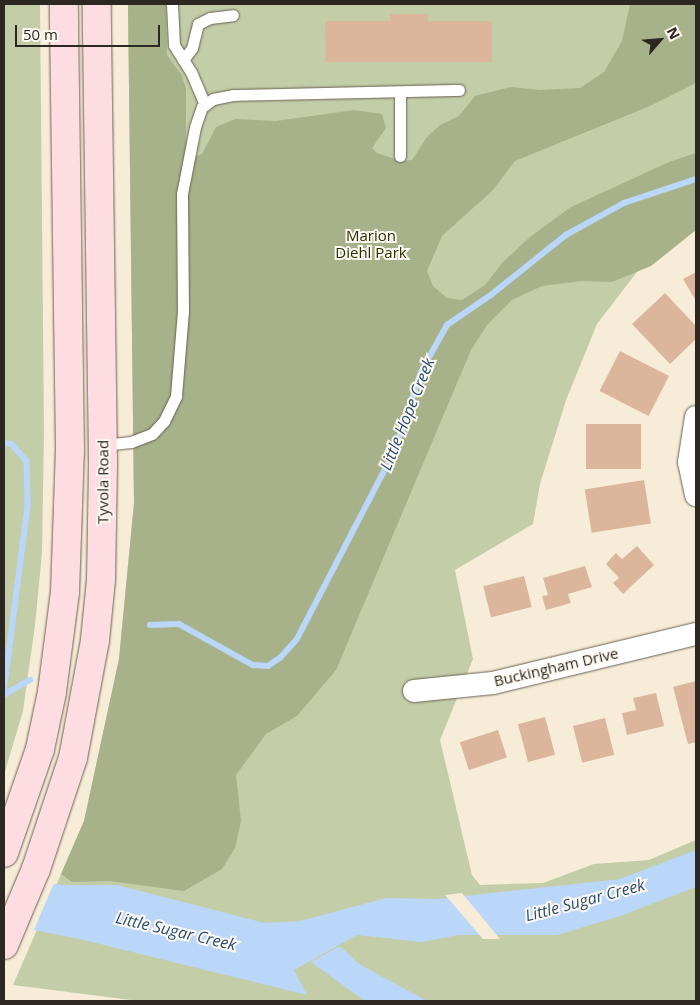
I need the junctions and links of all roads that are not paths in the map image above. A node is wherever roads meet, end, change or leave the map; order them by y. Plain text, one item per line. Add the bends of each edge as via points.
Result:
1 (64, 4) edge
2 (97, 4) edge
3 (172, 4) edge
4 (233, 16) dead end
5 (183, 60) junction
6 (459, 90) dead end
7 (400, 93) junction
8 (204, 105) junction
9 (400, 156) dead end
10 (696, 417) edge
11 (103, 445) junction
12 (696, 495) edge
13 (696, 634) edge
14 (414, 691) dead end
15 (8, 842) edge
16 (4, 945) edge

1 - 15 main road via 70,442 67,567 52,692 40,749
2 - 11 main road, Tyvola Road
3 - 5 lane via 174,46
4 - 5 lane via 210,18 198,24 192,48
5 - 8 lane
6 - 7 lane
7 - 8 lane via 233,95 218,97
7 - 9 lane
8 - 11 lane via 195,127 182,194 183,311 176,396 164,421 152,434 131,442
10 - 12 street via 688,462
11 - 16 main road, Tyvola Road via 101,580 95,640 73,758 48,835
13 - 14 street, Buckingham Drive via 493,683

